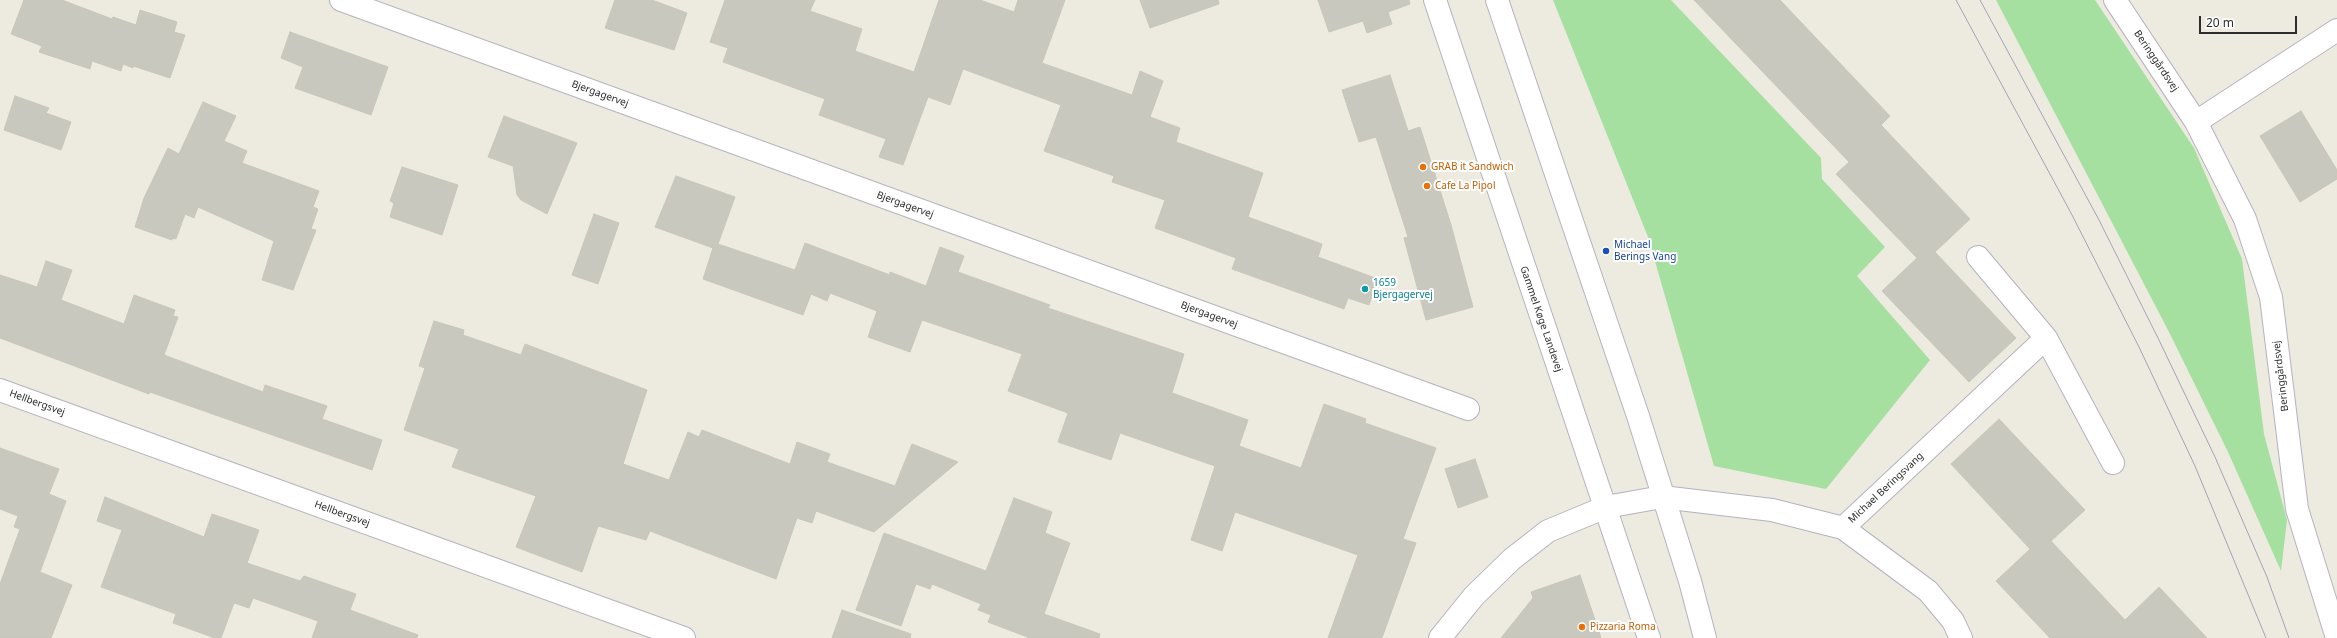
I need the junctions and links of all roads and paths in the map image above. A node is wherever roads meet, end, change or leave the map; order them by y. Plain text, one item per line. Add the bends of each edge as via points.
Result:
1 (341, 0) edge
2 (1435, 0) edge
3 (1497, 0) edge
4 (2115, 0) edge
5 (2337, 30) edge
6 (2196, 122) junction
7 (1978, 257) dead end
8 (2046, 338) junction
9 (0, 390) edge
10 (1468, 409) dead end
11 (2113, 463) dead end
12 (1662, 496) junction
13 (1606, 507) junction
14 (1843, 528) junction
15 (684, 638) edge
16 (1440, 638) edge
17 (1649, 638) edge
18 (1705, 638) edge
19 (1961, 638) edge
20 (2337, 638) edge

1 - 10 street, Bjergagervej
2 - 13 street, Gammel Køge Landevej
3 - 12 street via 1638,416
4 - 6 street, Beringgårdsvej
5 - 6 street
6 - 20 street, Beringgårdsvej via 2245,219 2271,297 2297,509
7 - 8 street
8 - 11 street
8 - 14 street, Michael Beringsvang
9 - 15 street, Hellbergsvej
12 - 13 street, Michael Beringsvang
12 - 14 street, Michael Beringsvang via 1772,510
12 - 18 street via 1690,581
13 - 16 street, Michael Beringsvang via 1548,531 1530,545 1474,596
13 - 17 street, Gammel Køge Landevej
14 - 19 street via 1928,591 1953,621

